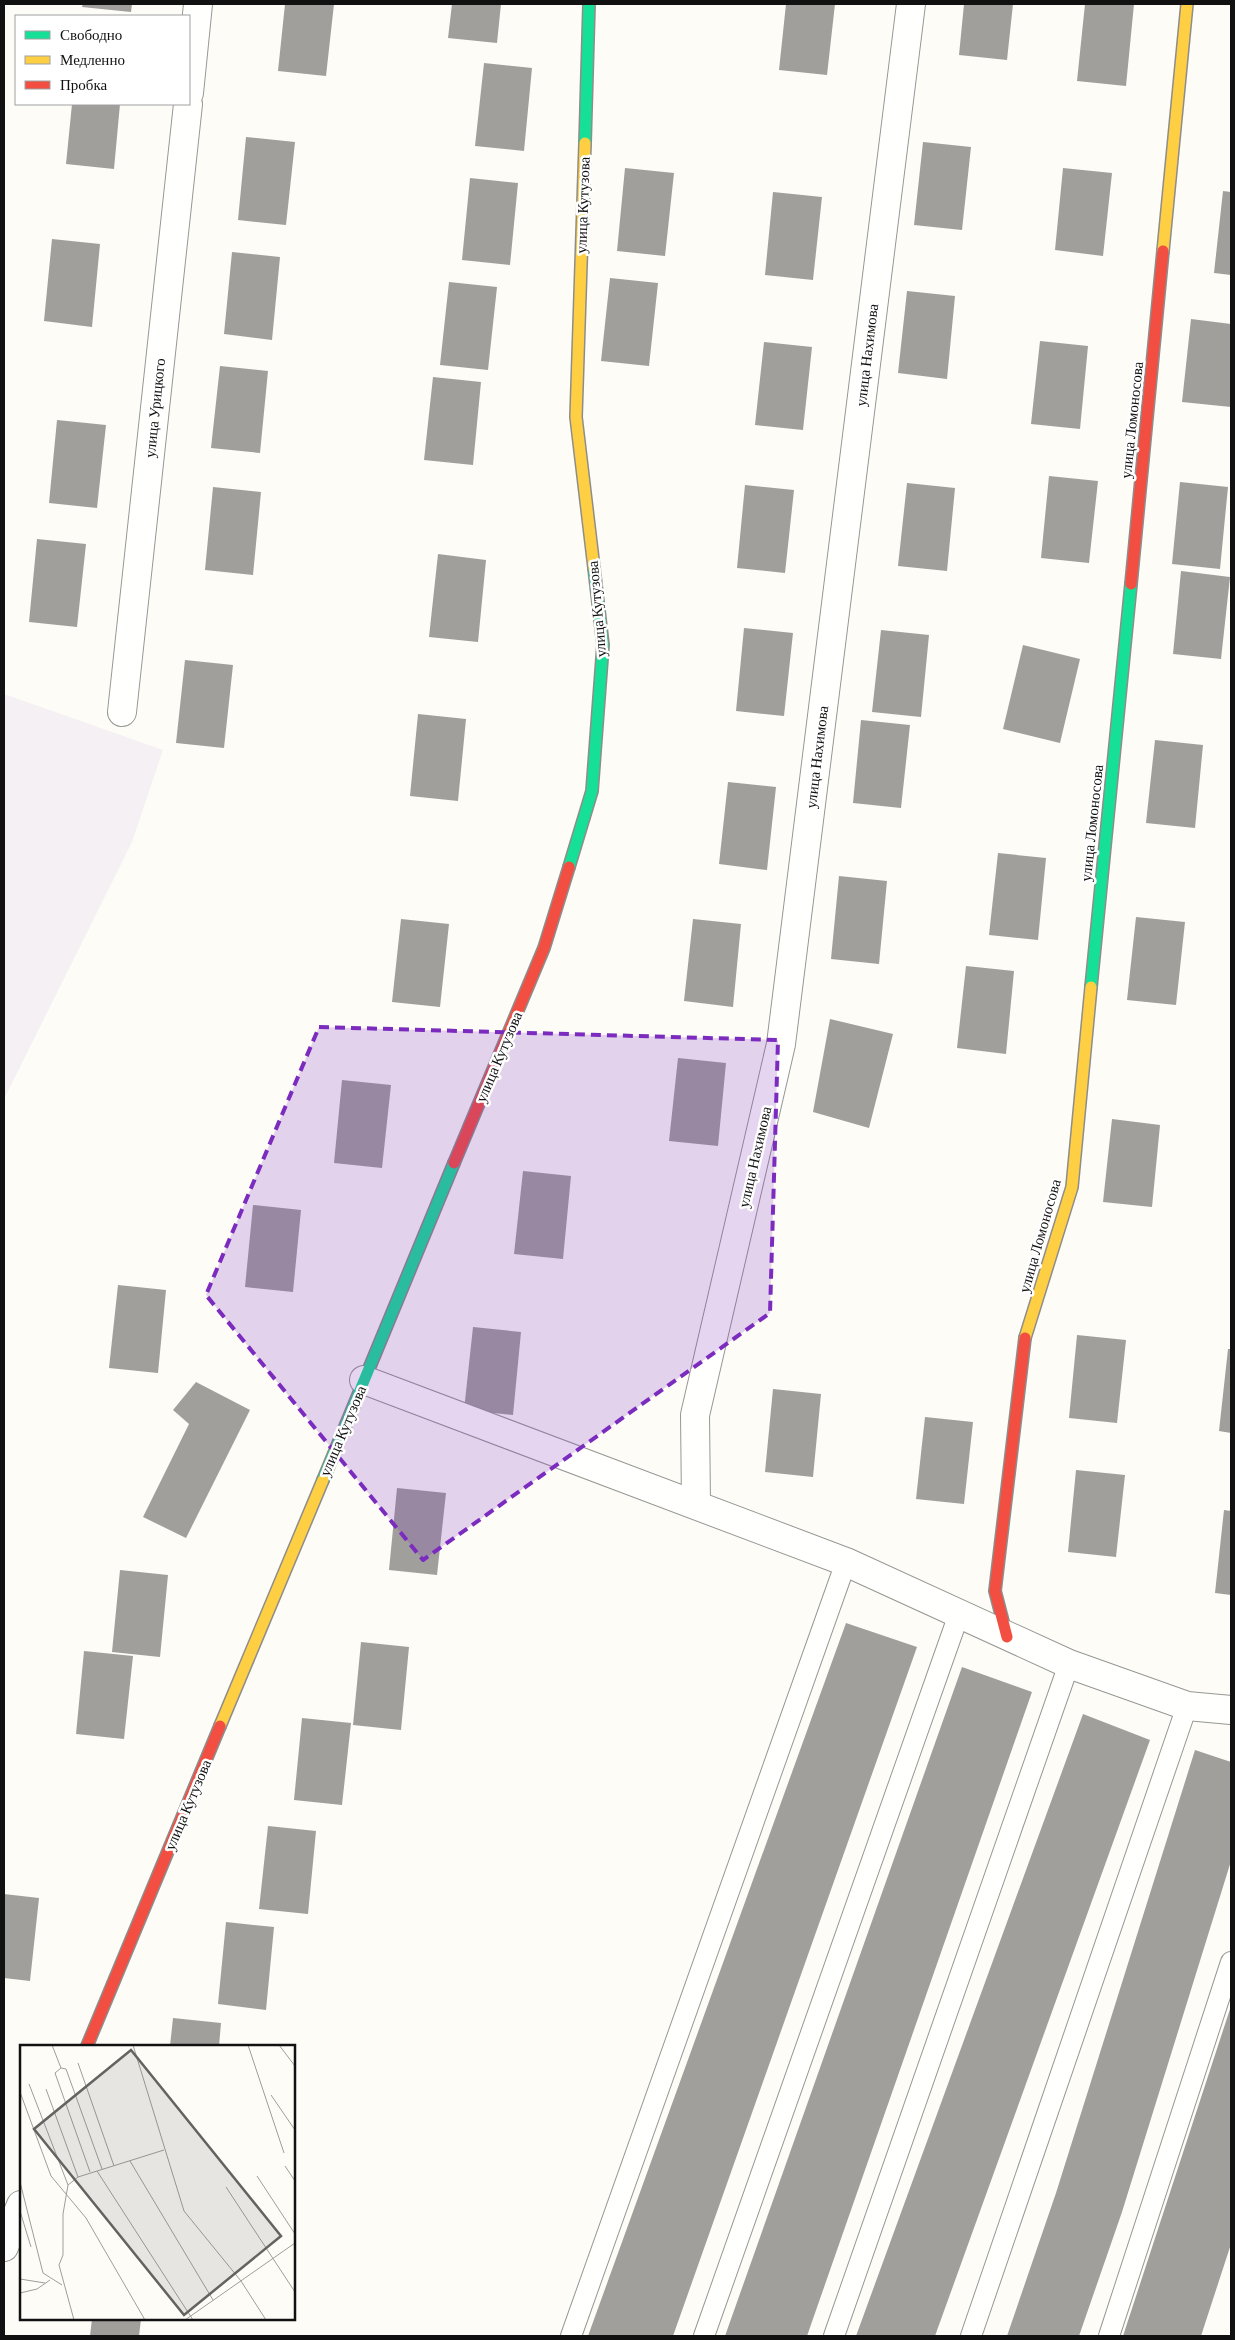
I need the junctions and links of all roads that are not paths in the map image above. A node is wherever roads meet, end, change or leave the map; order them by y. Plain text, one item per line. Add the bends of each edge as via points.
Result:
1 (198, 4) edge
2 (589, 4) edge
3 (911, 4) edge
4 (1187, 4) edge
5 (190, 83) edge
6 (188, 105) edge
7 (122, 712) dead end
8 (364, 1380) junction
9 (696, 1504) junction
10 (846, 1562) junction
11 (959, 1614) junction
12 (1007, 1637) junction
13 (1069, 1664) junction
14 (1187, 1706) junction
15 (1231, 1710) edge
16 (1231, 1962) edge
17 (87, 2045) edge
18 (20, 2207) edge
19 (4, 2247) edge
20 (571, 2336) edge
21 (704, 2336) edge
22 (834, 2336) edge
23 (971, 2336) edge
24 (1109, 2336) edge

1 - 5 street
2 - 8 street, улица Кутузова via 576,417 603,645 592,791 544,948
3 - 9 street, улица Нахимова via 781,1044 695,1415
4 - 12 street, улица Ломоносова via 1072,1187 1026,1336 995,1591
6 - 7 street, улица Урицкого
8 - 9 street
8 - 17 street, улица Кутузова
9 - 10 street
10 - 11 street
10 - 20 lane
11 - 12 street
11 - 21 lane
12 - 13 street
13 - 14 street
13 - 22 lane
14 - 15 street
14 - 23 lane
16 - 24 lane
18 - 19 street

